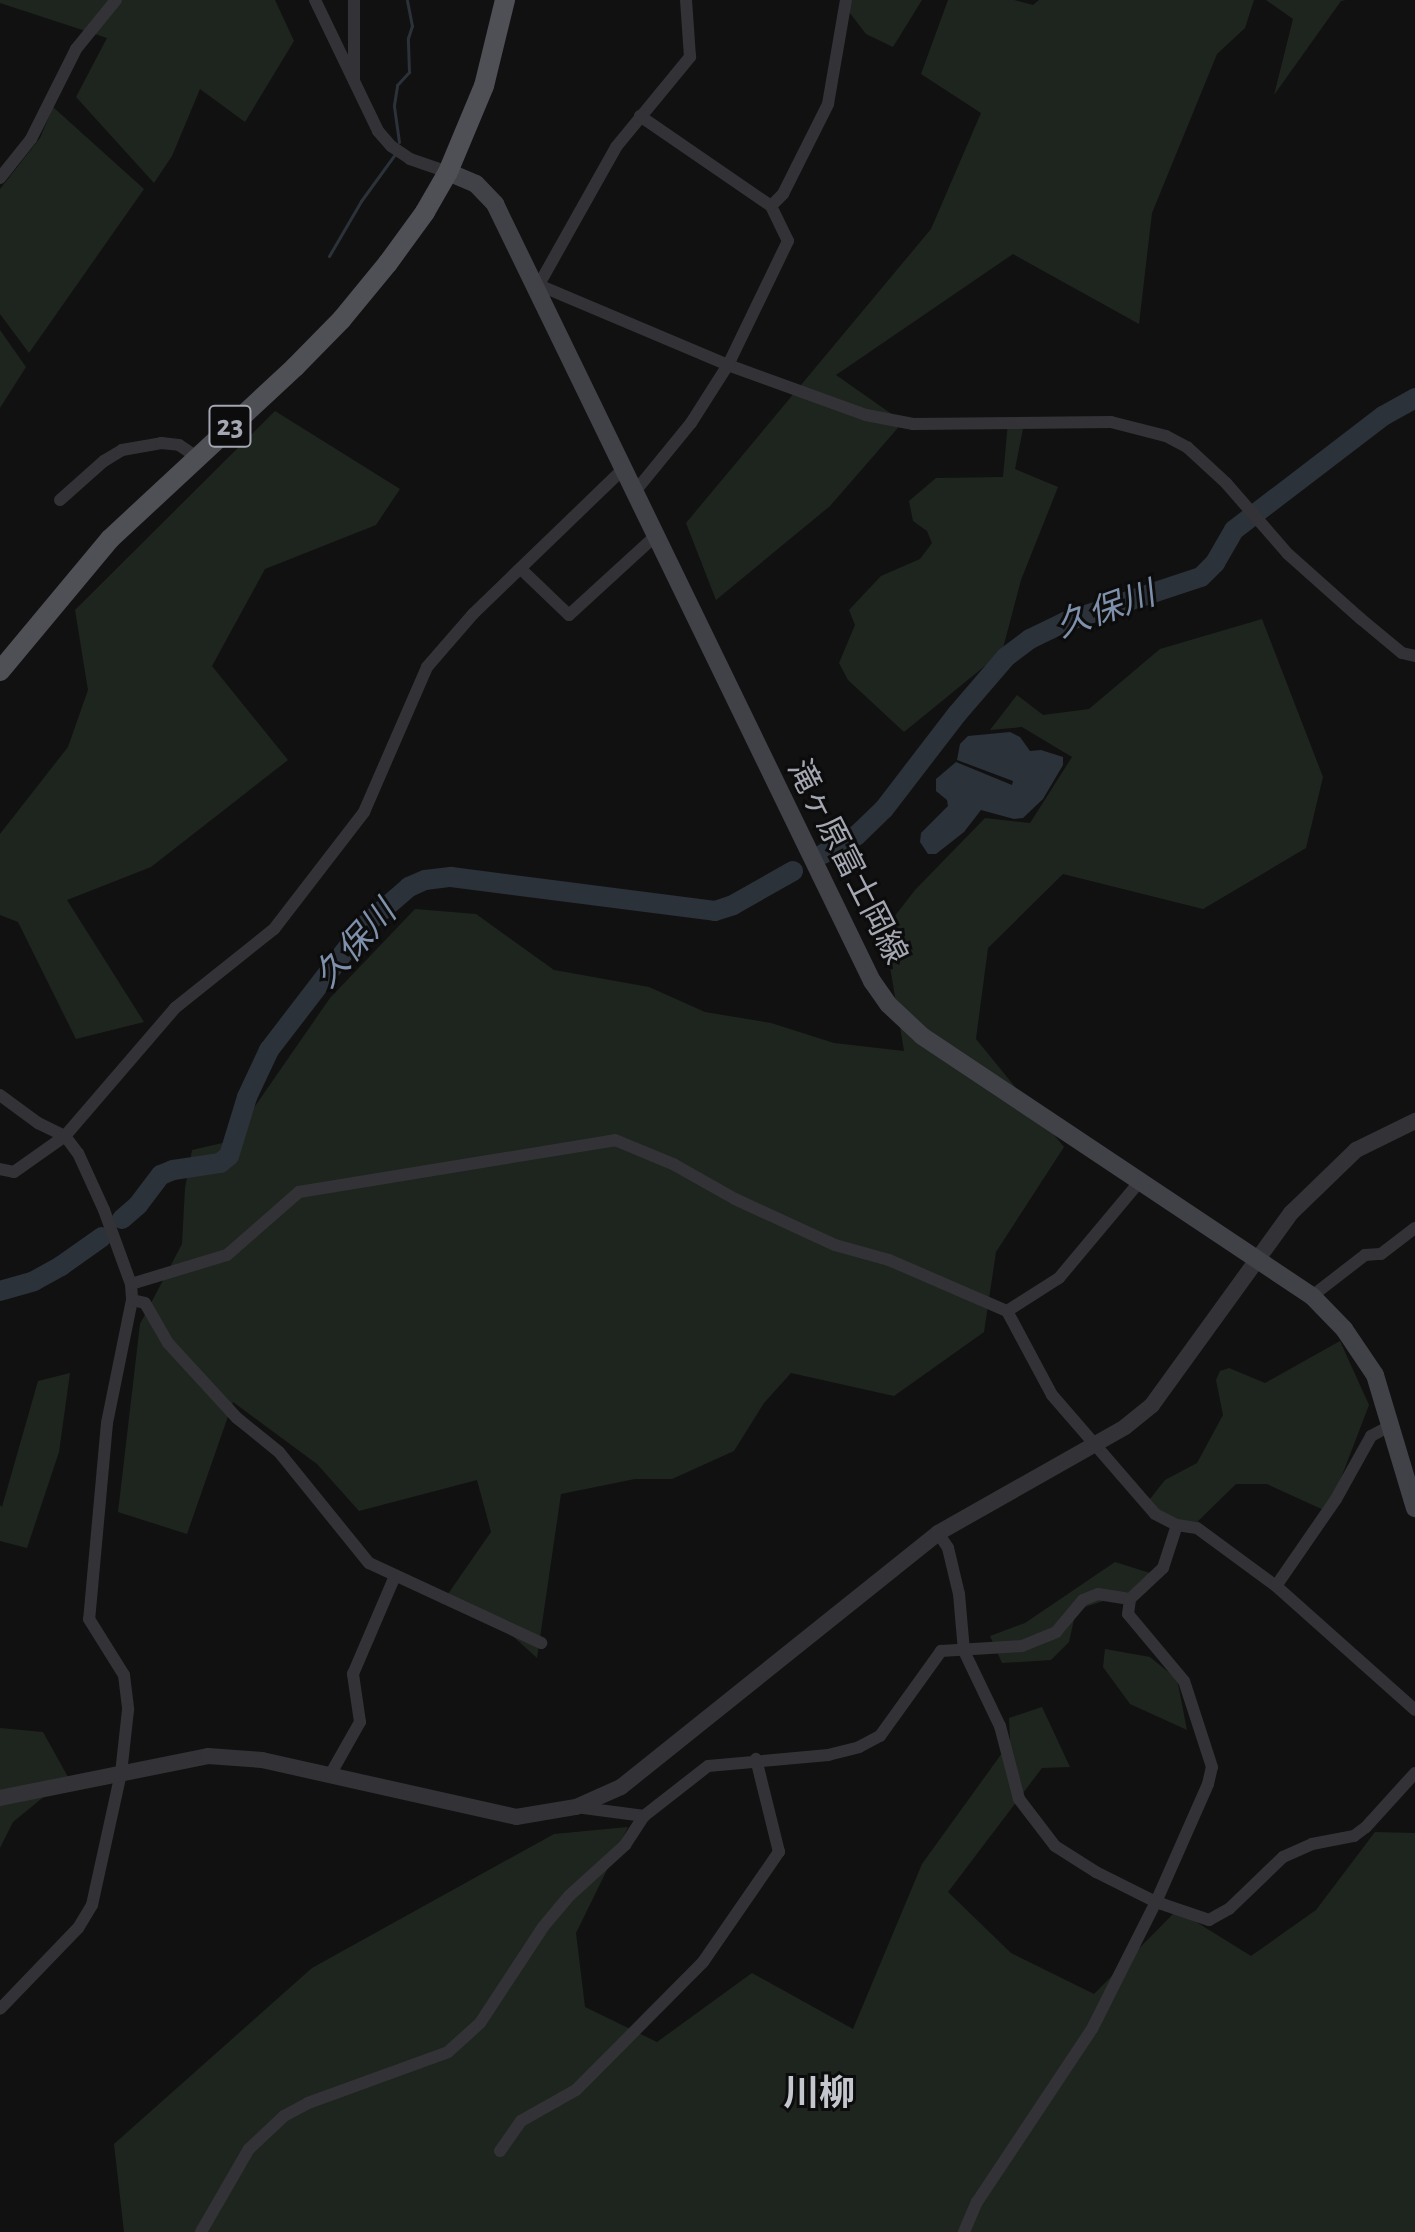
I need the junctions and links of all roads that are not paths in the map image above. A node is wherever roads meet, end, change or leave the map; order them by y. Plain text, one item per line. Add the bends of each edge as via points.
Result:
1 (116, 0) edge
2 (315, 0) edge
3 (354, 0) edge
4 (505, 0) edge
5 (686, 0) edge
6 (846, 0) edge
7 (354, 84) junction
8 (640, 116) junction
9 (448, 172) junction
10 (0, 178) edge
11 (771, 206) junction
12 (538, 288) junction
13 (728, 365) junction
14 (197, 457) junction
15 (621, 471) junction
16 (633, 494) junction
17 (60, 500) dead end
18 (654, 537) junction
19 (522, 570) junction
20 (1415, 656) edge
21 (0, 671) edge
22 (0, 1095) edge
23 (1415, 1121) edge
24 (65, 1136) junction
25 (0, 1169) edge
26 (1140, 1181) junction
27 (1415, 1228) edge
28 (1257, 1260) junction
29 (131, 1284) junction
30 (1312, 1296) junction
31 (132, 1300) junction
32 (1007, 1311) junction
33 (1392, 1425) junction
34 (1093, 1445) junction
35 (1415, 1508) edge
36 (1177, 1525) junction
37 (938, 1533) junction
38 (395, 1576) junction
39 (1276, 1586) junction
40 (1130, 1599) junction
41 (541, 1643) dead end
42 (964, 1651) junction
43 (1415, 1710) edge
44 (756, 1759) junction
45 (121, 1773) junction
46 (1415, 1773) edge
47 (330, 1775) junction
48 (0, 1798) edge
49 (576, 1807) junction
50 (644, 1816) junction
51 (1156, 1902) junction
52 (0, 2009) edge
53 (500, 2151) dead end
54 (201, 2232) edge
55 (964, 2232) edge

1 - 10 street via 76,49 31,139
2 - 7 street
3 - 7 street
4 - 9 main road, 23 via 484,86
5 - 8 street via 690,57
6 - 11 street via 828,104 783,194
7 - 9 street via 391,146
8 - 11 street
8 - 12 street via 616,147
9 - 12 main road, 滝ヶ原富士岡線 via 476,184 495,204
9 - 14 main road, 23 via 425,212 342,319
11 - 13 street via 788,241
12 - 13 street
12 - 15 main road, 滝ヶ原富士岡線
13 - 16 street via 691,423
13 - 20 street via 866,415 913,424 1137,426 1187,447 1288,554 1402,653
14 - 17 street via 179,445 161,443 122,450
14 - 21 main road, 23 via 110,539
15 - 16 main road, 滝ヶ原富士岡線
15 - 19 street
16 - 18 main road, 滝ヶ原富士岡線
18 - 19 street via 569,615
18 - 26 main road, 滝ヶ原富士岡線 via 872,981 889,1005 922,1036
19 - 24 street via 473,614 427,667 364,812 319,875 274,929 175,1008
22 - 24 street
23 - 28 street via 1342,1160 1291,1213
24 - 25 street via 14,1172
24 - 29 street via 104,1210
26 - 28 main road, 滝ヶ原富士岡線
26 - 32 street via 1059,1278
27 - 30 street via 1381,1254 1365,1255
28 - 30 main road, 滝ヶ原富士岡線
28 - 34 street via 1152,1405
29 - 31 street
29 - 32 street via 227,1255 299,1192 615,1140 835,1245 889,1260
30 - 33 main road, 滝ヶ原富士岡線 via 1361,1352
31 - 38 street via 145,1303 168,1343 237,1418 279,1452 369,1563
31 - 45 street via 107,1423 89,1619 124,1675 128,1710
32 - 34 street via 1052,1395
33 - 35 main road, 滝ヶ原富士岡線
33 - 39 street via 1371,1436
34 - 36 street via 1155,1514
34 - 37 street
36 - 39 street via 1197,1528
36 - 40 street via 1163,1568
37 - 42 street via 948,1548 959,1594
37 - 49 street via 621,1787
38 - 41 street
38 - 47 street via 353,1674 360,1722
39 - 43 street
40 - 42 street via 1098,1594 1083,1600 1056,1632 1022,1646
40 - 51 street via 1128,1614 1184,1681 1212,1767
42 - 44 street via 941,1651 880,1736 828,1755
42 - 51 street via 1000,1726 1019,1799 1031,1818 1055,1846
44 - 50 street via 708,1766
44 - 53 street via 779,1852 703,1962 576,2090 521,2121
45 - 47 street via 208,1756 262,1760
45 - 48 street
45 - 52 street via 92,1905 78,1928
46 - 51 street via 1354,1836 1312,1844 1283,1857 1229,1909 1209,1920
47 - 49 street via 516,1817
49 - 50 street
50 - 54 street via 625,1845 543,1927 480,2023 448,2052 284,2116 249,2149
51 - 55 street via 1092,2029 977,2202

